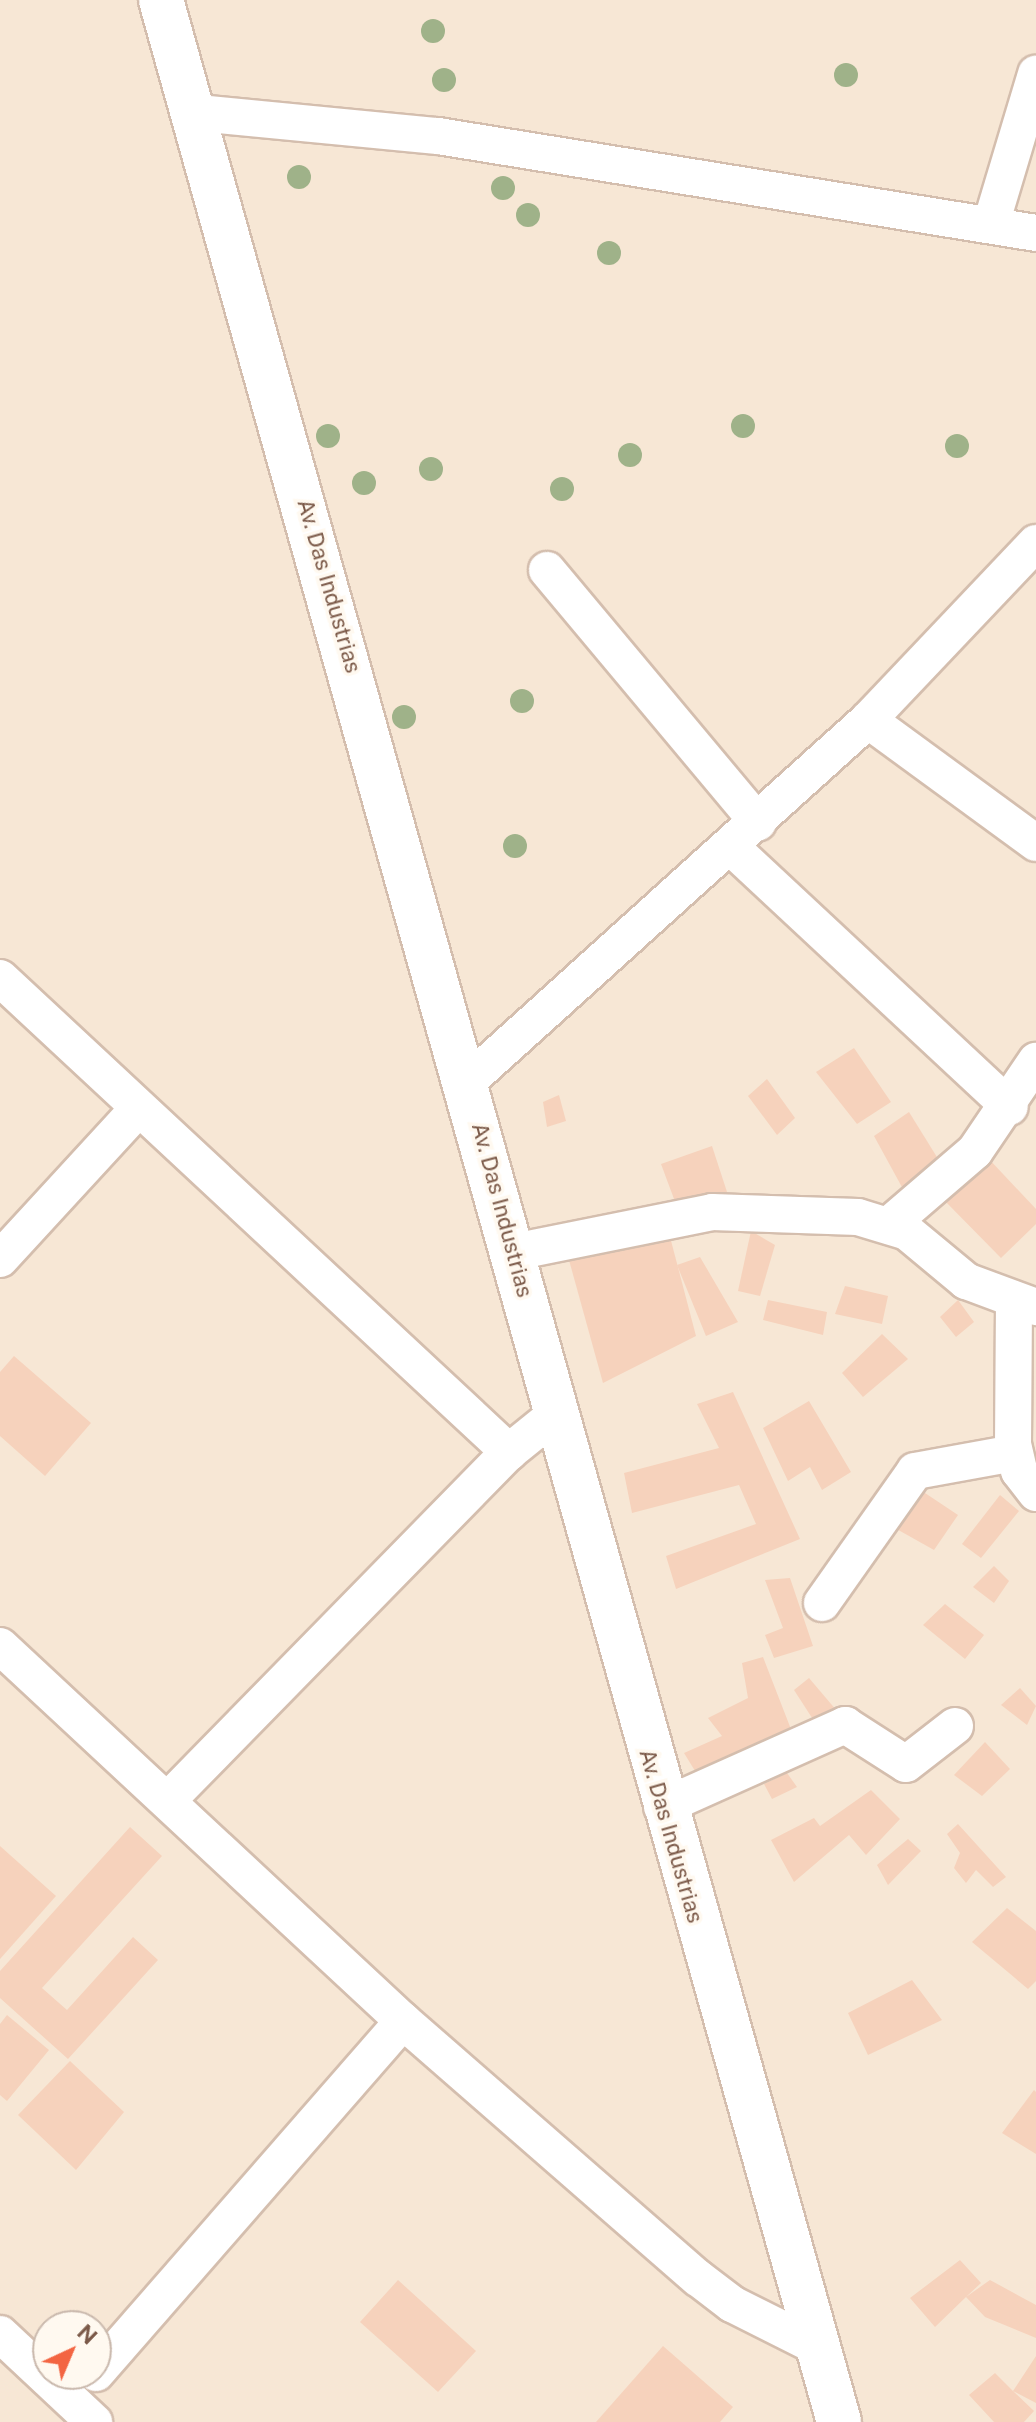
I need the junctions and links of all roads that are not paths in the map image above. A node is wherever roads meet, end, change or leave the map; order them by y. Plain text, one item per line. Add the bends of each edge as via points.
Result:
1 (161, 0) edge
2 (1036, 74) edge
3 (198, 113) junction
4 (991, 224) junction
5 (1036, 233) edge
6 (1036, 543) edge
7 (547, 570) dead end
8 (868, 720) junction
9 (758, 822) junction
10 (1036, 843) edge
11 (731, 847) junction
12 (0, 978) edge
13 (1036, 1061) edge
14 (467, 1082) junction
15 (1010, 1107) junction
16 (135, 1112) junction
17 (889, 1225) junction
18 (514, 1252) junction
19 (0, 1259) edge
20 (1025, 1304) edge
21 (556, 1414) junction
22 (509, 1452) junction
23 (1014, 1453) junction
24 (1036, 1493) edge
25 (822, 1603) dead end
26 (0, 1646) edge
27 (955, 1726) dead end
28 (169, 1799) junction
29 (662, 1807) junction
30 (403, 2021) junction
31 (0, 2334) edge
32 (816, 2346) junction
33 (112, 2356) edge
34 (87, 2390) edge
35 (73, 2415) edge
36 (839, 2422) edge

1 - 3 main road, Av. Das Industrias
2 - 4 street
3 - 4 street via 438,136
3 - 14 main road, Av. Das Industrias
4 - 5 street
6 - 8 street
7 - 9 street
8 - 9 street
8 - 10 street
9 - 11 street
11 - 14 street
11 - 15 street
12 - 16 street
13 - 15 street
14 - 18 main road, Av. Das Industrias
15 - 17 street via 975,1151
16 - 19 street
16 - 22 street
17 - 18 street via 798,1212 712,1212
17 - 20 street via 931,1248 966,1281
18 - 21 main road, Av. Das Industrias
20 - 23 street
21 - 22 street
21 - 29 main road, Av. Das Industrias
22 - 28 street
23 - 24 street
23 - 25 street via 915,1471
26 - 28 street
27 - 29 street via 906,1764 845,1725
28 - 30 street
29 - 32 main road, Av. Das Industrias
30 - 32 street via 698,2278 732,2304
30 - 33 street
31 - 35 street
32 - 36 main road, Av. Das Industrias
34 - 35 street

